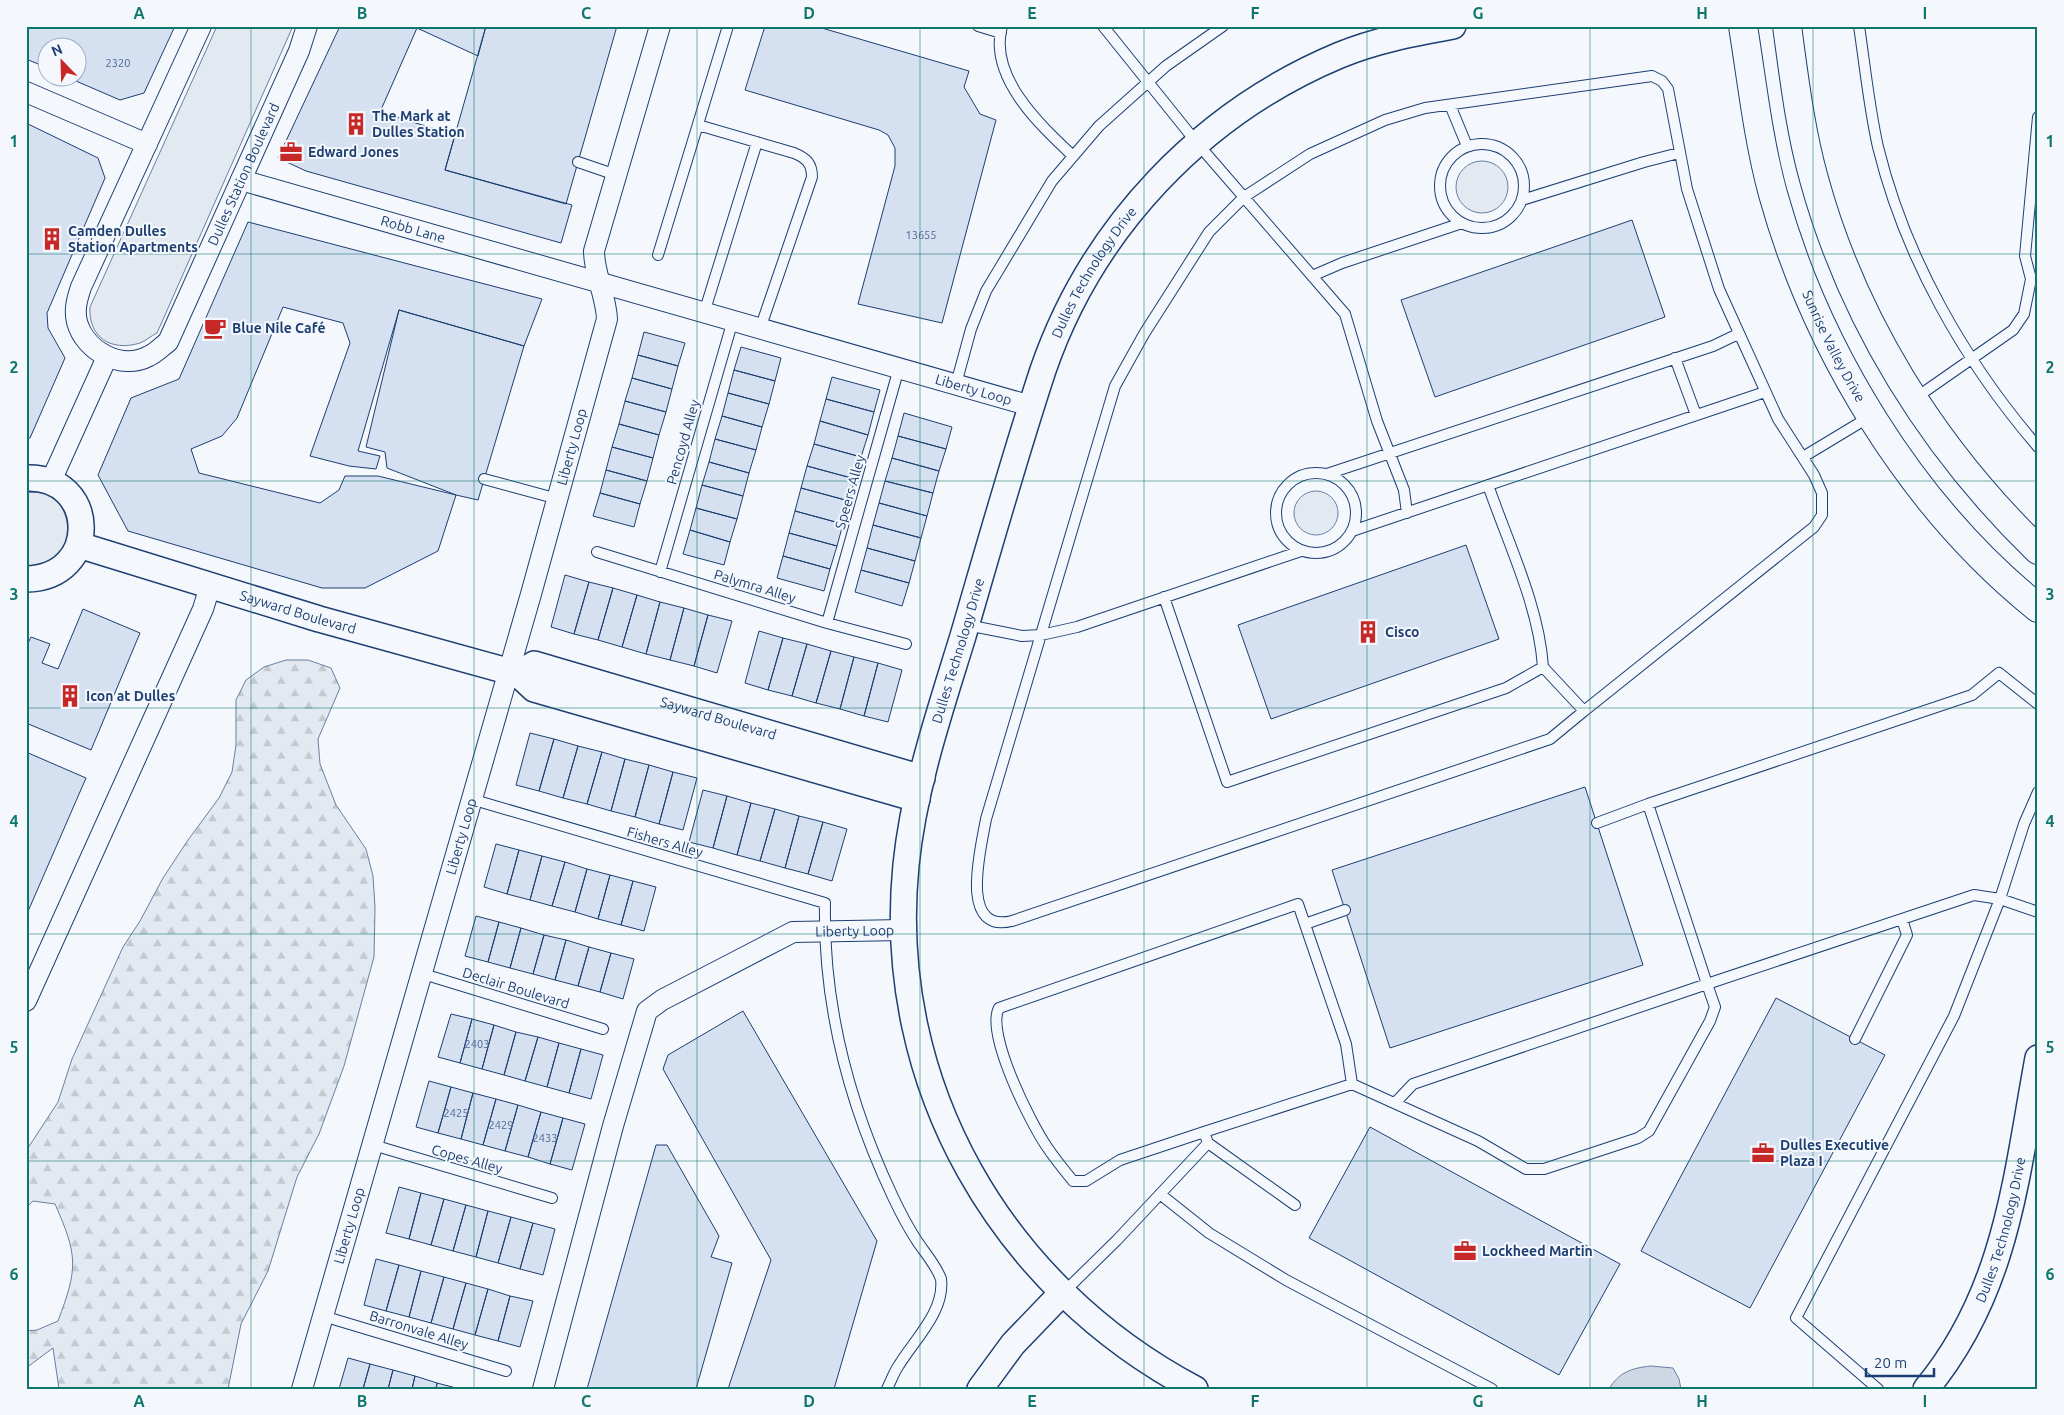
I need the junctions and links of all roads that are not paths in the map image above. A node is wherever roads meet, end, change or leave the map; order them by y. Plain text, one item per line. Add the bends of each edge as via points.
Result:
1 (201, 26) edge
2 (308, 26) edge
3 (660, 26) edge
4 (728, 26) edge
5 (978, 26) edge
6 (1103, 26) edge
7 (1223, 26) edge
8 (1453, 26) edge
9 (1743, 26) edge
10 (1787, 26) edge
11 (1859, 26) edge
12 (1002, 30) edge
13 (1391, 32) edge
14 (1148, 82) junction
15 (26, 92) edge
16 (1450, 105) junction
17 (2038, 117) edge
18 (698, 125) junction
19 (757, 142) junction
20 (1197, 143) junction
21 (146, 144) junction
22 (1467, 146) junction
23 (1680, 154) junction
24 (1072, 156) junction
25 (578, 162) dead end
26 (616, 175) junction
27 (241, 180) junction
28 (1244, 197) junction
29 (1522, 200) junction
30 (1462, 223) junction
31 (658, 255) dead end
32 (1312, 276) junction
33 (2034, 280) edge
34 (592, 281) junction
35 (704, 313) junction
36 (733, 320) junction
37 (760, 329) junction
38 (1738, 334) junction
39 (107, 356) junction
40 (1675, 358) junction
41 (1973, 359) junction
42 (899, 368) junction
43 (956, 384) junction
44 (1765, 392) junction
45 (1914, 400) junction
46 (1031, 406) junction
47 (1696, 415) junction
48 (1871, 416) junction
49 (2038, 447) edge
50 (1389, 453) junction
51 (1803, 456) junction
52 (1327, 474) junction
53 (26, 478) edge
54 (484, 479) dead end
55 (51, 481) junction
56 (1488, 485) junction
57 (558, 499) junction
58 (1407, 513) junction
59 (1352, 531) junction
60 (79, 545) junction
61 (2038, 550) edge
62 (1301, 551) junction
63 (597, 552) dead end
64 (660, 572) junction
65 (26, 579) edge
66 (210, 586) junction
67 (1164, 597) junction
68 (2038, 608) edge
69 (827, 623) junction
70 (966, 625) junction
71 (1041, 635) junction
72 (906, 644) dead end
73 (1543, 667) junction
74 (513, 672) junction
75 (2038, 704) edge
76 (1584, 711) junction
77 (919, 788) junction
78 (2038, 792) edge
79 (471, 799) junction
80 (1648, 804) junction
81 (1597, 823) dead end
82 (2000, 899) junction
83 (1345, 910) dead end
84 (2038, 912) edge
85 (1902, 919) junction
86 (1305, 924) junction
87 (825, 930) junction
88 (903, 930) junction
89 (420, 974) junction
90 (1708, 984) junction
91 (26, 1001) edge
92 (603, 1030) dead end
93 (1855, 1039) dead end
94 (2038, 1058) edge
95 (1352, 1084) junction
96 (1395, 1103) junction
97 (1204, 1132) junction
98 (1208, 1143) junction
99 (373, 1146) junction
100 (1160, 1194) junction
101 (552, 1198) dead end
102 (1295, 1205) dead end
103 (1062, 1293) junction
104 (323, 1316) junction
105 (506, 1371) dead end
106 (302, 1389) edge
107 (543, 1389) edge
108 (887, 1389) edge
109 (980, 1389) edge
110 (1195, 1389) edge
111 (1492, 1389) edge
112 (1878, 1389) edge
113 (1926, 1389) edge

1 - 21 street, Dulles Station Boulevard
2 - 27 street, Dulles Station Boulevard
3 - 26 street, Liberty Loop
4 - 18 lane
5 - 12 lane
6 - 14 lane
7 - 14 lane
8 - 13 street, Dulles Technology Drive
9 - 48 main road, Sunrise Valley Drive via 1761,139 1785,232 1814,310
10 - 45 main road via 1804,139 1826,217 1858,301
11 - 41 lane via 1879,148 1903,226 1930,287
12 - 24 lane via 999,46 1015,89 1044,129
13 - 20 street, Dulles Technology Drive via 1280,85
14 - 20 lane
14 - 24 lane via 1099,126
15 - 21 street
16 - 22 lane
16 - 23 lane via 1652,76 1668,89
16 - 28 lane via 1425,108 1346,136 1310,154
17 - 33 lane via 2025,256
18 - 19 lane
18 - 31 lane
19 - 35 lane
19 - 37 lane via 806,158 812,169
20 - 28 lane
20 - 46 street, Dulles Technology Drive via 1144,194 1100,252 1066,311
21 - 39 street, Dulles Station Boulevard via 76,304 77,321 84,338
22 - 29 lane via 1494,146 1518,162 1524,176
22 - 30 lane via 1451,157 1440,182 1441,197 1448,212
23 - 29 lane
23 - 38 lane via 1703,242
24 - 43 lane via 1052,182 986,291
25 - 26 lane
26 - 34 street, Liberty Loop via 594,251
27 - 34 street, Robb Lane
27 - 39 street, Dulles Station Boulevard via 168,342 148,357 131,361
28 - 32 lane
28 - 71 lane via 1209,232 1115,386
29 - 30 lane via 1511,218 1498,226 1481,229
30 - 32 lane
32 - 50 lane via 1345,314 1366,389
33 - 41 lane via 2019,323
34 - 35 street, Liberty Loop
34 - 57 street, Liberty Loop via 607,308 607,319
35 - 36 street, Liberty Loop
36 - 37 street, Liberty Loop
36 - 64 lane, Pencoyd Alley
37 - 42 street, Liberty Loop
38 - 40 lane
38 - 44 lane
39 - 55 street
40 - 47 lane
40 - 50 lane
41 - 45 lane
41 - 49 lane via 1988,384
42 - 43 street, Liberty Loop
42 - 69 lane, Speers Alley
43 - 46 street, Liberty Loop
44 - 47 lane
44 - 51 lane via 1778,419
45 - 61 main road via 1961,466
46 - 70 street, Dulles Technology Drive
47 - 56 lane
48 - 51 lane
48 - 68 main road, Sunrise Valley Drive via 1948,519
50 - 52 lane
50 - 58 lane via 1404,490
51 - 76 lane via 1823,501 1822,515 1814,527
52 - 59 lane via 1347,486 1353,496 1356,520
52 - 62 lane via 1314,472 1289,482 1276,506 1280,533
53 - 55 street
54 - 57 lane
55 - 60 street via 64,489 77,508 82,530
56 - 58 lane
56 - 73 lane via 1534,613
57 - 74 street, Liberty Loop
58 - 59 lane
59 - 62 lane via 1336,549 1313,554
60 - 65 street via 71,560 59,571 44,578
60 - 66 street, Sayward Boulevard
62 - 67 lane
63 - 64 lane, Palymra Alley
64 - 69 lane, Palymra Alley
66 - 74 street, Sayward Boulevard
66 - 91 street via 203,609
67 - 71 lane via 1077,627
67 - 73 lane via 1228,782 1506,688
69 - 72 lane, Palymra Alley
70 - 71 lane via 1022,636
70 - 77 street, Dulles Technology Drive
71 - 76 lane via 986,819 978,904 984,917 995,923 1012,921 1550,739
73 - 76 lane
74 - 77 street, Sayward Boulevard via 534,689
74 - 79 street, Liberty Loop
75 - 80 lane via 1999,673 1972,695
77 - 88 street, Dulles Technology Drive via 906,865
78 - 82 lane
79 - 87 lane, Fishers Alley via 825,902
79 - 89 street, Liberty Loop
80 - 81 lane
80 - 90 lane
82 - 84 lane
82 - 85 lane via 1974,895
82 - 112 lane via 1954,1016 1796,1318
83 - 86 lane
85 - 90 lane
85 - 93 lane via 1907,935
86 - 95 lane via 1346,1044
86 - 97 lane via 1298,904 1006,1004 996,1014 997,1034 1028,1115 1047,1147 1073,1180 1086,1181 1120,1160
87 - 88 street, Liberty Loop
87 - 107 street, Liberty Loop via 793,932 783,936 662,1000 648,1011 613,1126
87 - 108 lane via 832,1004 851,1095 894,1199 941,1279 938,1305
88 - 103 street, Dulles Technology Drive via 915,1025 930,1080 952,1136 978,1188 996,1215
89 - 92 lane, Declair Boulevard
89 - 99 street, Liberty Loop
90 - 96 lane via 1413,1084
90 - 96 lane via 1715,1007 1710,1021 1649,1131 1638,1138 1544,1169 1532,1170
94 - 113 street, Dulles Technology Drive via 2011,1210 2000,1253 1966,1330
95 - 96 lane
95 - 97 lane
97 - 98 lane
98 - 100 lane
98 - 102 lane
99 - 101 lane, Copes Alley
99 - 104 street, Liberty Loop
100 - 103 lane
100 - 111 lane via 1209,1233 1286,1280
103 - 109 street via 1013,1344
103 - 110 street, Dulles Technology Drive via 1126,1347
104 - 105 lane, Barronvale Alley
104 - 106 street, Liberty Loop

